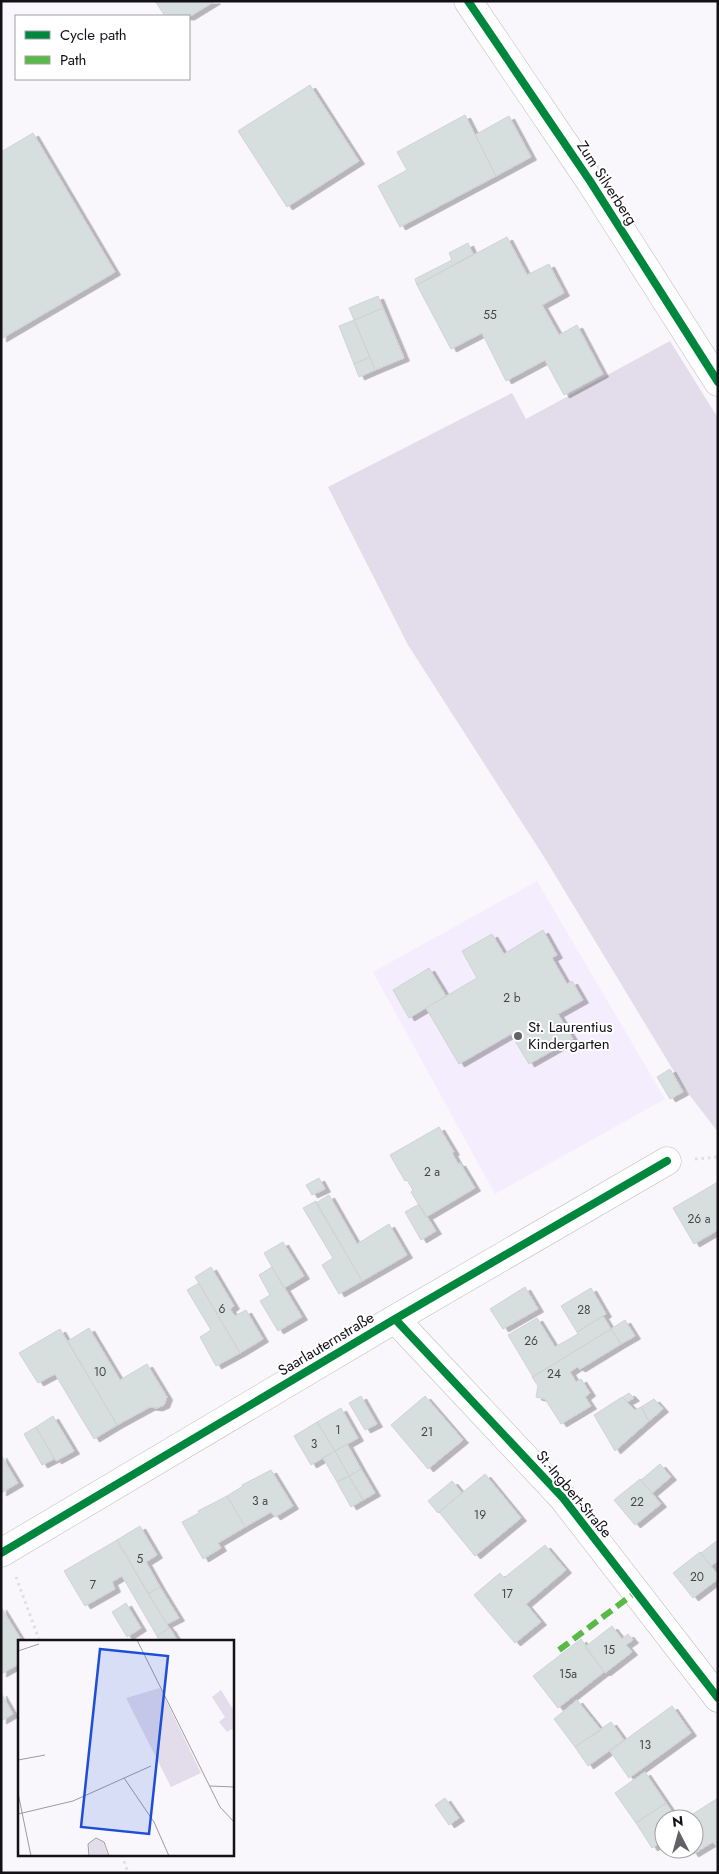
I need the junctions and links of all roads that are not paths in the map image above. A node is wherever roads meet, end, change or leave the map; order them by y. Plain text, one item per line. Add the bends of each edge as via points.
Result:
1 (468, 1) edge
2 (718, 382) edge
3 (667, 1161) dead end
4 (395, 1319) junction
5 (4, 1552) edge
6 (718, 1698) edge

1 - 2 street, Zum Silverberg via 590,182
3 - 4 street, Saarlauternstraße
4 - 5 street, Saarlauternstraße
4 - 6 street, St.-Ingbert-Straße via 563,1498

